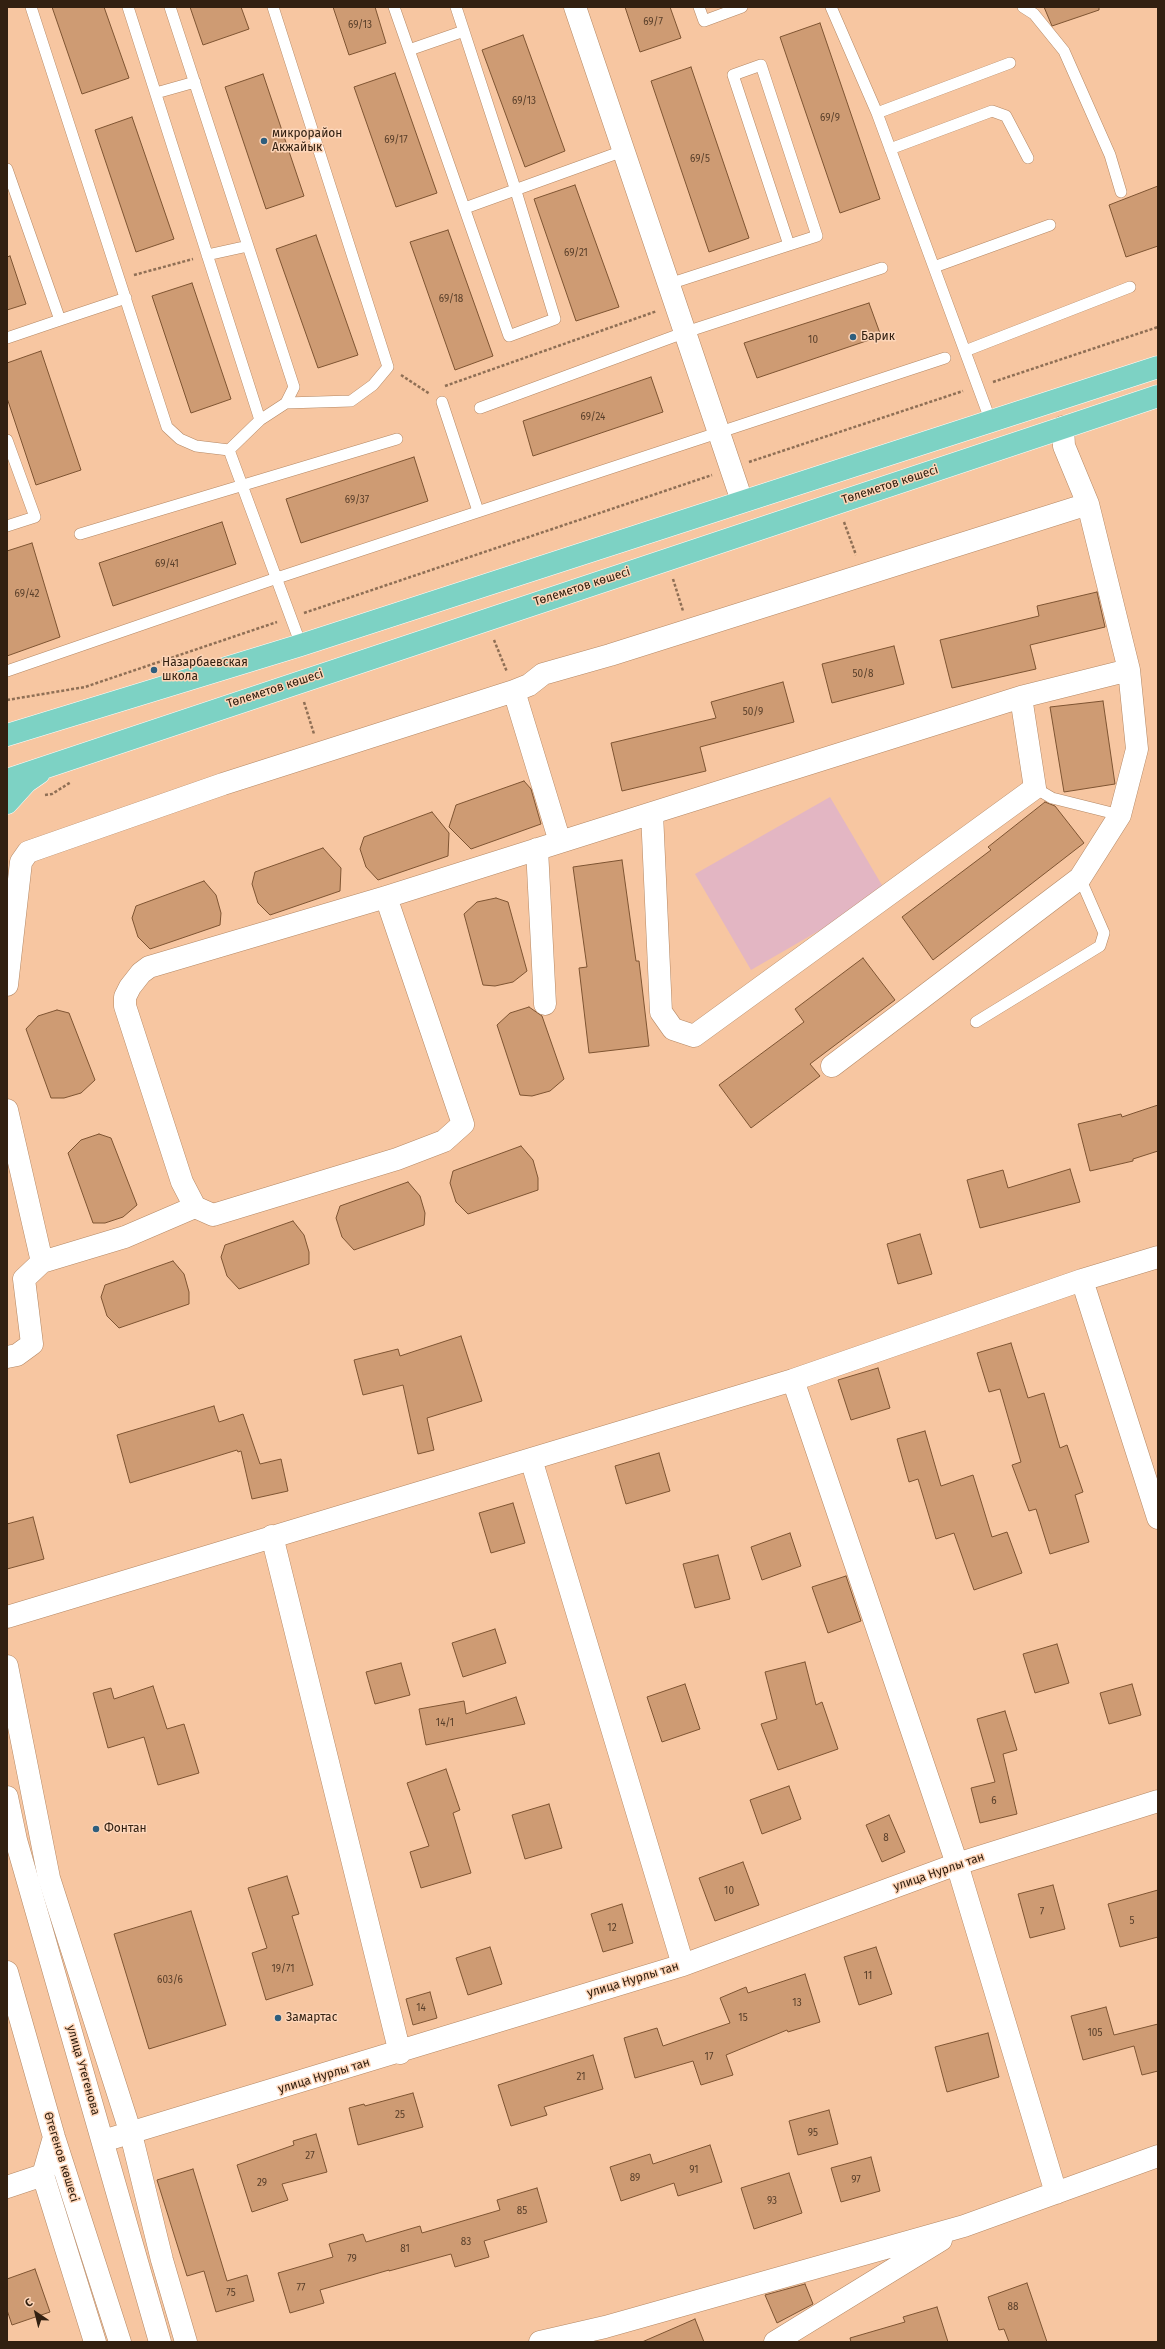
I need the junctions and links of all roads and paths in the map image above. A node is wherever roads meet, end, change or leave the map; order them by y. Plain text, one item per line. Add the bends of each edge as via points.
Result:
1 (31, 7) edge
2 (128, 7) edge
3 (170, 7) edge
4 (273, 7) edge
5 (394, 7) edge
6 (456, 7) edge
7 (575, 7) edge
8 (699, 7) edge
9 (742, 7) edge
10 (831, 7) edge
11 (1023, 7) edge
12 (464, 31) junction
13 (409, 50) junction
14 (1010, 63) dead end
15 (195, 82) junction
16 (156, 93) junction
17 (877, 114) junction
18 (890, 149) junction
19 (623, 151) junction
20 (1028, 158) dead end
21 (7, 169) edge
22 (515, 188) junction
23 (1121, 192) dead end
24 (464, 208) junction
25 (1050, 225) dead end
26 (789, 245) junction
27 (248, 246) junction
28 (207, 255) junction
29 (934, 267) junction
30 (882, 268) dead end
31 (120, 279) junction
32 (669, 284) junction
33 (1130, 287) dead end
34 (126, 298) junction
35 (676, 305) junction
36 (60, 320) junction
37 (1158, 327) edge
38 (686, 332) junction
39 (7, 338) edge
40 (965, 351) junction
41 (945, 358) dead end
42 (1158, 367) edge
43 (388, 368) junction
44 (978, 386) junction
45 (1158, 396) edge
46 (442, 402) junction
47 (286, 403) junction
48 (480, 408) dead end
49 (260, 420) junction
50 (991, 422) junction
51 (1063, 427) junction
52 (719, 431) junction
53 (397, 439) dead end
54 (7, 440) edge
55 (999, 449) junction
56 (229, 450) junction
57 (732, 467) junction
58 (242, 487) junction
59 (742, 501) junction
60 (1088, 504) junction
61 (478, 511) junction
62 (843, 520) dead end
63 (7, 526) edge
64 (80, 534) dead end
65 (863, 576) junction
66 (672, 577) dead end
67 (277, 578) junction
68 (291, 617) junction
69 (689, 630) junction
70 (493, 637) dead end
71 (301, 645) junction
72 (1129, 670) junction
73 (7, 671) edge
74 (514, 691) junction
75 (1021, 697) junction
76 (7, 700) edge
77 (304, 701) dead end
78 (7, 718) edge
79 (41, 725) junction
80 (7, 735) edge
81 (320, 753) junction
82 (54, 763) junction
83 (7, 780) edge
84 (1035, 788) junction
85 (7, 803) edge
86 (652, 813) junction
87 (1120, 815) junction
88 (560, 842) junction
89 (537, 850) junction
90 (1080, 878) junction
91 (386, 897) junction
92 (7, 985) edge
93 (545, 1004) dead end
94 (976, 1022) dead end
95 (832, 1066) dead end
96 (7, 1110) edge
97 (195, 1207) junction
98 (1158, 1257) edge
99 (42, 1262) junction
100 (1082, 1280) junction
101 (7, 1357) edge
102 (793, 1380) junction
103 (531, 1459) junction
104 (1158, 1518) edge
105 (272, 1536) junction
106 (7, 1617) edge
107 (7, 1666) edge
108 (7, 1798) edge
109 (1158, 1801) edge
110 (957, 1864) junction
111 (683, 1965) junction
112 (7, 1972) edge
113 (400, 2052) junction
114 (132, 2134) junction
115 (54, 2137) junction
116 (103, 2141) junction
117 (1158, 2156) edge
118 (43, 2175) junction
119 (7, 2187) edge
120 (1056, 2193) junction
121 (964, 2226) junction
122 (609, 2334) edge
123 (95, 2342) edge
124 (120, 2342) edge
125 (160, 2342) edge
126 (186, 2342) edge
127 (540, 2342) edge
128 (775, 2342) edge

1 - 31 lane
2 - 16 lane
3 - 15 lane
4 - 43 lane
5 - 13 lane
6 - 12 lane
7 - 19 street
8 - 9 lane via 704,21
10 - 17 lane
11 - 23 lane via 1034,14 1064,51 1110,155
12 - 13 lane
12 - 22 lane
13 - 24 lane
14 - 17 lane
15 - 16 lane
15 - 27 lane
16 - 28 lane
17 - 18 lane
18 - 20 lane via 992,111 1006,116
18 - 29 lane
19 - 22 lane
19 - 32 street
21 - 36 lane
22 - 24 lane
22 - 24 lane via 555,320 509,336
25 - 29 lane
26 - 26 lane via 817,236 761,65 733,75
26 - 32 lane
27 - 28 lane
27 - 47 lane via 294,387
28 - 31 path
28 - 49 lane
29 - 40 lane
30 - 38 lane
31 - 34 lane
32 - 35 street
33 - 40 lane
34 - 36 lane
34 - 56 lane via 167,427 180,439 196,446
35 - 38 street
35 - 46 path via 455,382 441,388
36 - 39 lane
37 - 44 path
38 - 48 lane
38 - 52 street
40 - 44 lane
41 - 52 lane
42 - 50 main road
43 - 46 path
43 - 47 lane via 373,385 350,401
44 - 50 lane
44 - 57 path
45 - 51 main road, Төлеметов көшесі
46 - 61 lane
47 - 49 lane
49 - 56 lane
50 - 55 main road
50 - 59 main road
51 - 55 main road, Төлеметов көшесі
51 - 60 street via 1064,446
52 - 57 street
52 - 61 lane
53 - 58 lane
54 - 63 lane via 35,517
55 - 82 main road, Төлеметов көшесі
56 - 58 lane
57 - 59 street
57 - 68 path
58 - 64 lane
58 - 67 lane
59 - 71 main road
60 - 65 street
60 - 72 street
61 - 67 lane
62 - 65 path
65 - 69 street
66 - 69 path
67 - 68 lane
67 - 73 lane
68 - 71 lane
68 - 76 path via 85,687
69 - 74 street via 543,674 529,685
70 - 74 path
71 - 79 main road
72 - 75 street
72 - 87 street via 1137,749
74 - 81 street
74 - 88 street
75 - 84 street
75 - 86 street
77 - 81 path
78 - 79 main road
79 - 80 main road
81 - 92 street via 28,852 21,862
82 - 83 main road, Төлеметов көшесі
82 - 85 main road via 26,782
84 - 86 street via 694,1036 673,1029 661,1012
84 - 87 lane via 1052,798
86 - 88 street
87 - 90 street
88 - 89 street
89 - 91 street
89 - 93 street
90 - 94 lane via 1104,933 1100,946
90 - 95 street
91 - 97 street via 148,968 130,987 125,997 125,1006 132,1032 182,1182
91 - 97 street via 463,1124 444,1140 375,1166 214,1215
96 - 99 street
97 - 99 street via 125,1237
98 - 100 street
99 - 101 street via 24,1279 32,1344 17,1356
100 - 102 street
100 - 104 street
102 - 103 street
102 - 110 street
103 - 105 street
103 - 111 street
105 - 106 street
105 - 113 street
107 - 114 street via 49,1878
108 - 116 street, улица Утегенова via 16,1840
109 - 110 street, улица Нурлы тан
110 - 111 street, улица Нурлы тан
110 - 120 street
111 - 113 street, улица Нурлы тан
112 - 115 street, Өтегенов көшесі
113 - 114 street, улица Нурлы тан
114 - 116 street, улица Нурлы тан
114 - 126 street via 162,2260
115 - 118 street
115 - 124 street, Өтегенов көшесі
116 - 125 street, улица Утегенова
117 - 120 street
118 - 119 street
118 - 123 street
120 - 121 street
121 - 122 street
121 - 128 street
122 - 127 street

